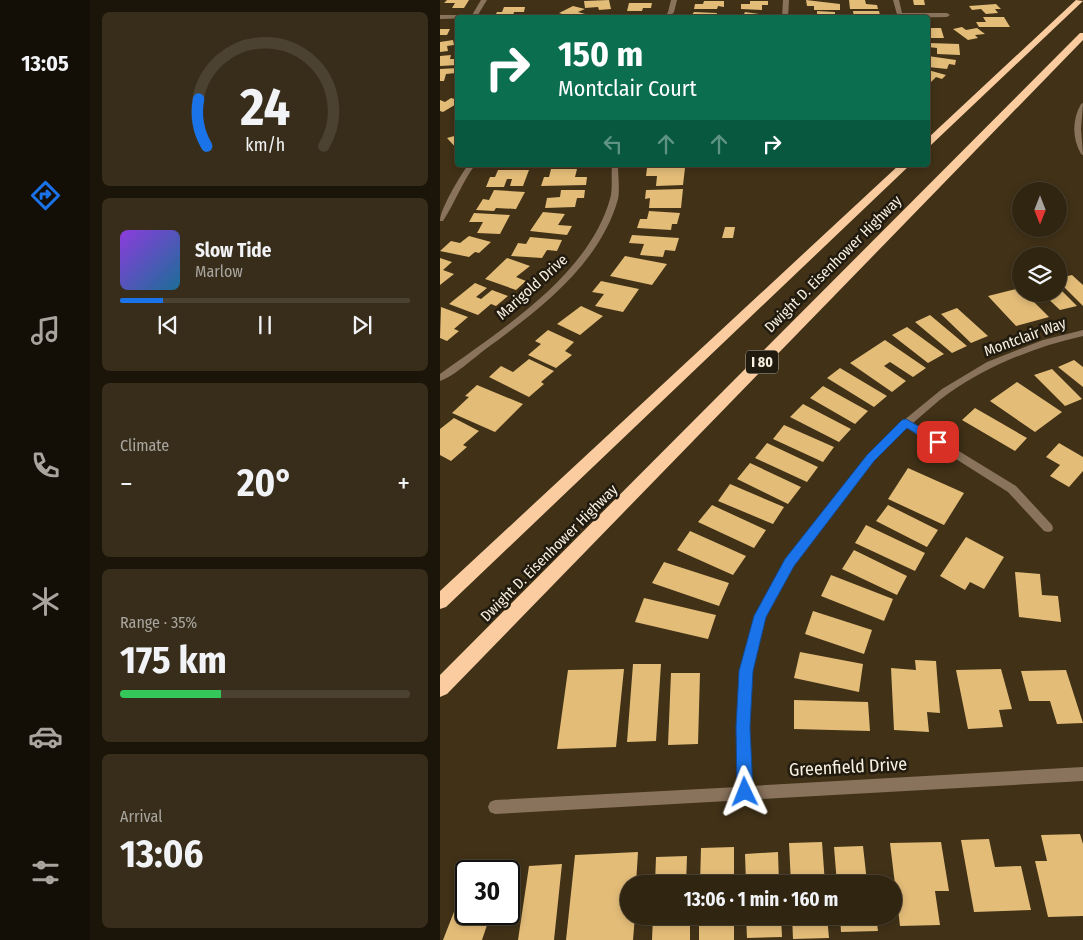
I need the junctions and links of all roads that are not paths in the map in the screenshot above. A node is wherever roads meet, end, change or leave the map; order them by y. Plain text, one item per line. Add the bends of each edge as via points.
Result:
1 (484, 0) edge
2 (674, 0) edge
3 (786, 0) edge
4 (896, 0) edge
5 (1080, 0) edge
6 (474, 15) edge
7 (668, 15) edge
8 (785, 15) edge
9 (900, 15) edge
10 (930, 15) edge
11 (947, 15) dead end
12 (440, 17) edge
13 (455, 17) edge
14 (1083, 35) edge
15 (1083, 105) edge
16 (930, 142) edge
17 (1083, 153) edge
18 (470, 167) edge
19 (615, 167) edge
20 (903, 167) edge
21 (440, 219) edge
22 (1083, 333) edge
23 (440, 378) edge
24 (906, 422) junction
25 (1048, 528) dead end
26 (440, 602) edge
27 (440, 688) edge
28 (1083, 774) edge
29 (745, 792) junction
30 (495, 807) dead end

1 - 6 street
2 - 7 street
3 - 8 street
4 - 9 street
5 - 16 highway
10 - 11 street
12 - 13 street
14 - 27 highway, Dwight D. Eisenhower Highway / I 80
15 - 17 street via 1077,133
18 - 21 street
19 - 23 street, Marigold Drive via 616,190 611,208 600,234 584,257 528,313
20 - 26 highway, Dwight D. Eisenhower Highway
22 - 24 street, Montclair Way via 1046,342 990,364 945,391
24 - 25 street via 1012,489
24 - 29 street, Montclair Way via 870,458 790,563 760,616 746,671 743,727
28 - 29 street, Greenfield Drive
29 - 30 street, Greenfield Drive

